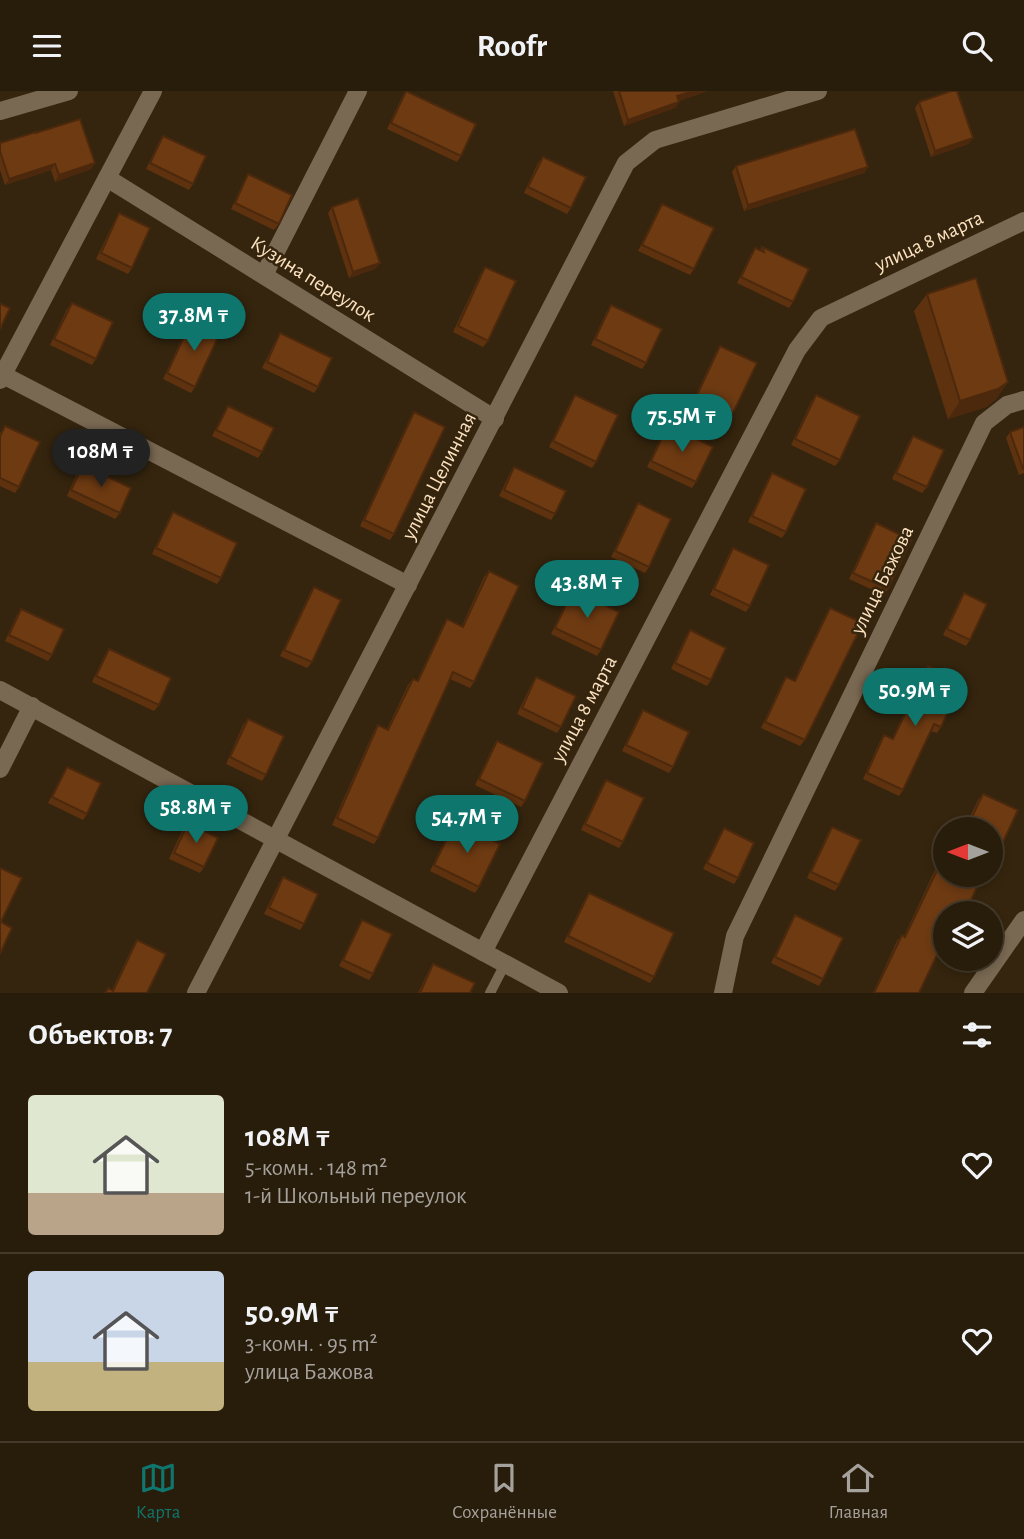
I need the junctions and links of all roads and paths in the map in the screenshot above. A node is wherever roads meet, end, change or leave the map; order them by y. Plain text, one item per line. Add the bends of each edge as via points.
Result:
1 (69, 91) edge
2 (153, 91) edge
3 (358, 91) edge
4 (818, 91) edge
5 (0, 111) edge
6 (107, 178) junction
7 (1024, 221) edge
8 (264, 275) junction
9 (1, 378) edge
10 (1024, 400) edge
11 (495, 419) junction
12 (408, 586) junction
13 (0, 690) edge
14 (32, 706) junction
15 (0, 769) edge
16 (277, 841) junction
17 (1024, 920) edge
18 (484, 952) junction
19 (505, 964) junction
20 (196, 993) edge
21 (490, 993) edge
22 (559, 993) edge
23 (723, 993) edge
24 (973, 993) edge

1 - 5 street
2 - 6 street
3 - 8 street
4 - 11 street, улица Целинная via 655,139 626,163
6 - 8 street, Кузина переулок
6 - 9 street
7 - 18 street, улица 8 марта via 821,318 797,350
8 - 11 street, Кузина переулок
9 - 12 street
10 - 23 street, улица Бажова via 1007,405 984,422 735,936
11 - 12 street, улица Целинная
12 - 16 street, улица Целинная
13 - 14 street
14 - 15 street
14 - 16 street
16 - 18 street
16 - 20 street, улица Целинная
17 - 24 street
18 - 19 street
19 - 21 lane
19 - 22 street

